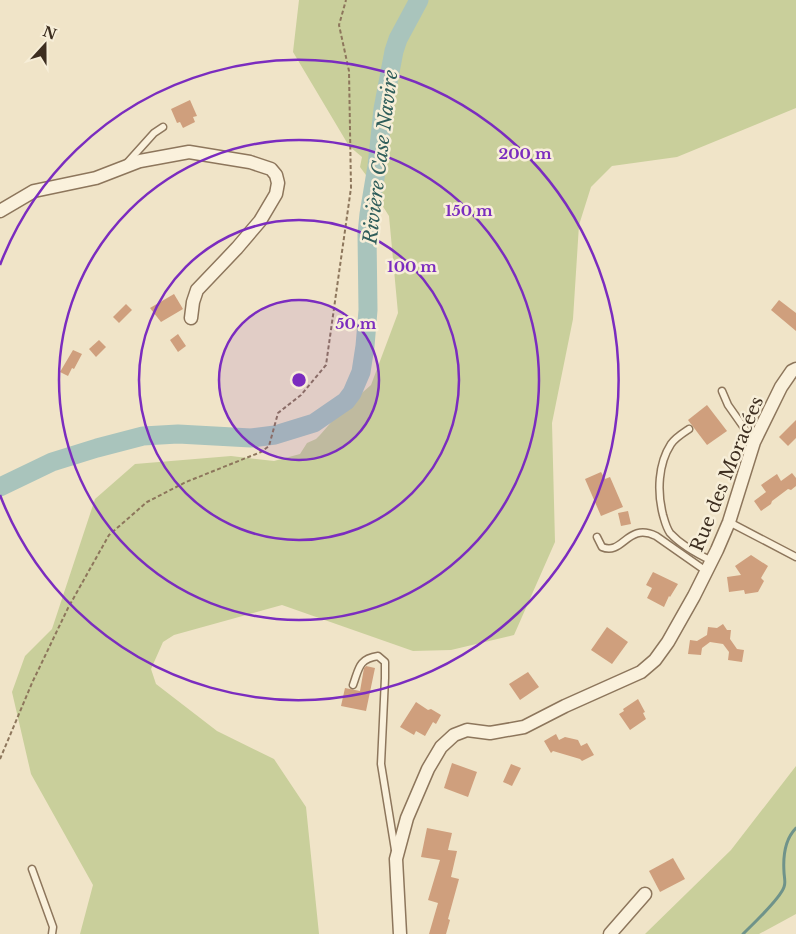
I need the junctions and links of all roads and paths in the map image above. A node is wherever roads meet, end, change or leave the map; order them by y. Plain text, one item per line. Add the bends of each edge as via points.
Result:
1 (346, 0) edge
2 (163, 126) dead end
3 (123, 168) junction
4 (0, 210) edge
5 (191, 318) dead end
6 (796, 368) edge
7 (722, 391) dead end
8 (689, 429) dead end
9 (754, 442) junction
10 (729, 522) junction
11 (597, 537) dead end
12 (796, 558) edge
13 (709, 566) junction
14 (353, 685) dead end
15 (0, 759) edge
16 (396, 859) junction
17 (32, 869) dead end
18 (645, 894) dead end
19 (52, 934) edge
20 (400, 934) edge
21 (610, 934) edge

1 - 15 path via 339,25 349,71 351,188 326,365 301,395 278,413 269,446 147,502 109,535 68,608
2 - 3 lane
3 - 4 street via 96,178 34,191
3 - 5 street via 140,161 189,152 263,166 272,169 276,175 276,194 260,221 197,290
6 - 9 street, Rue des Moracées via 781,387
7 - 9 lane
8 - 13 lane via 672,442 666,453 659,488 661,509 670,533
9 - 10 street, Rue des Moracées
10 - 12 lane
10 - 13 street, Rue des Moracées
11 - 13 lane via 602,547 608,550 639,532 647,532
13 - 16 street, Rue des Moracées via 668,642 641,672 524,727 490,733 468,730 454,735 441,747 407,818
14 - 16 lane via 360,663 378,656 385,662 381,764
16 - 20 street, Rue des Moracées
17 - 19 lane via 53,927
18 - 21 street

